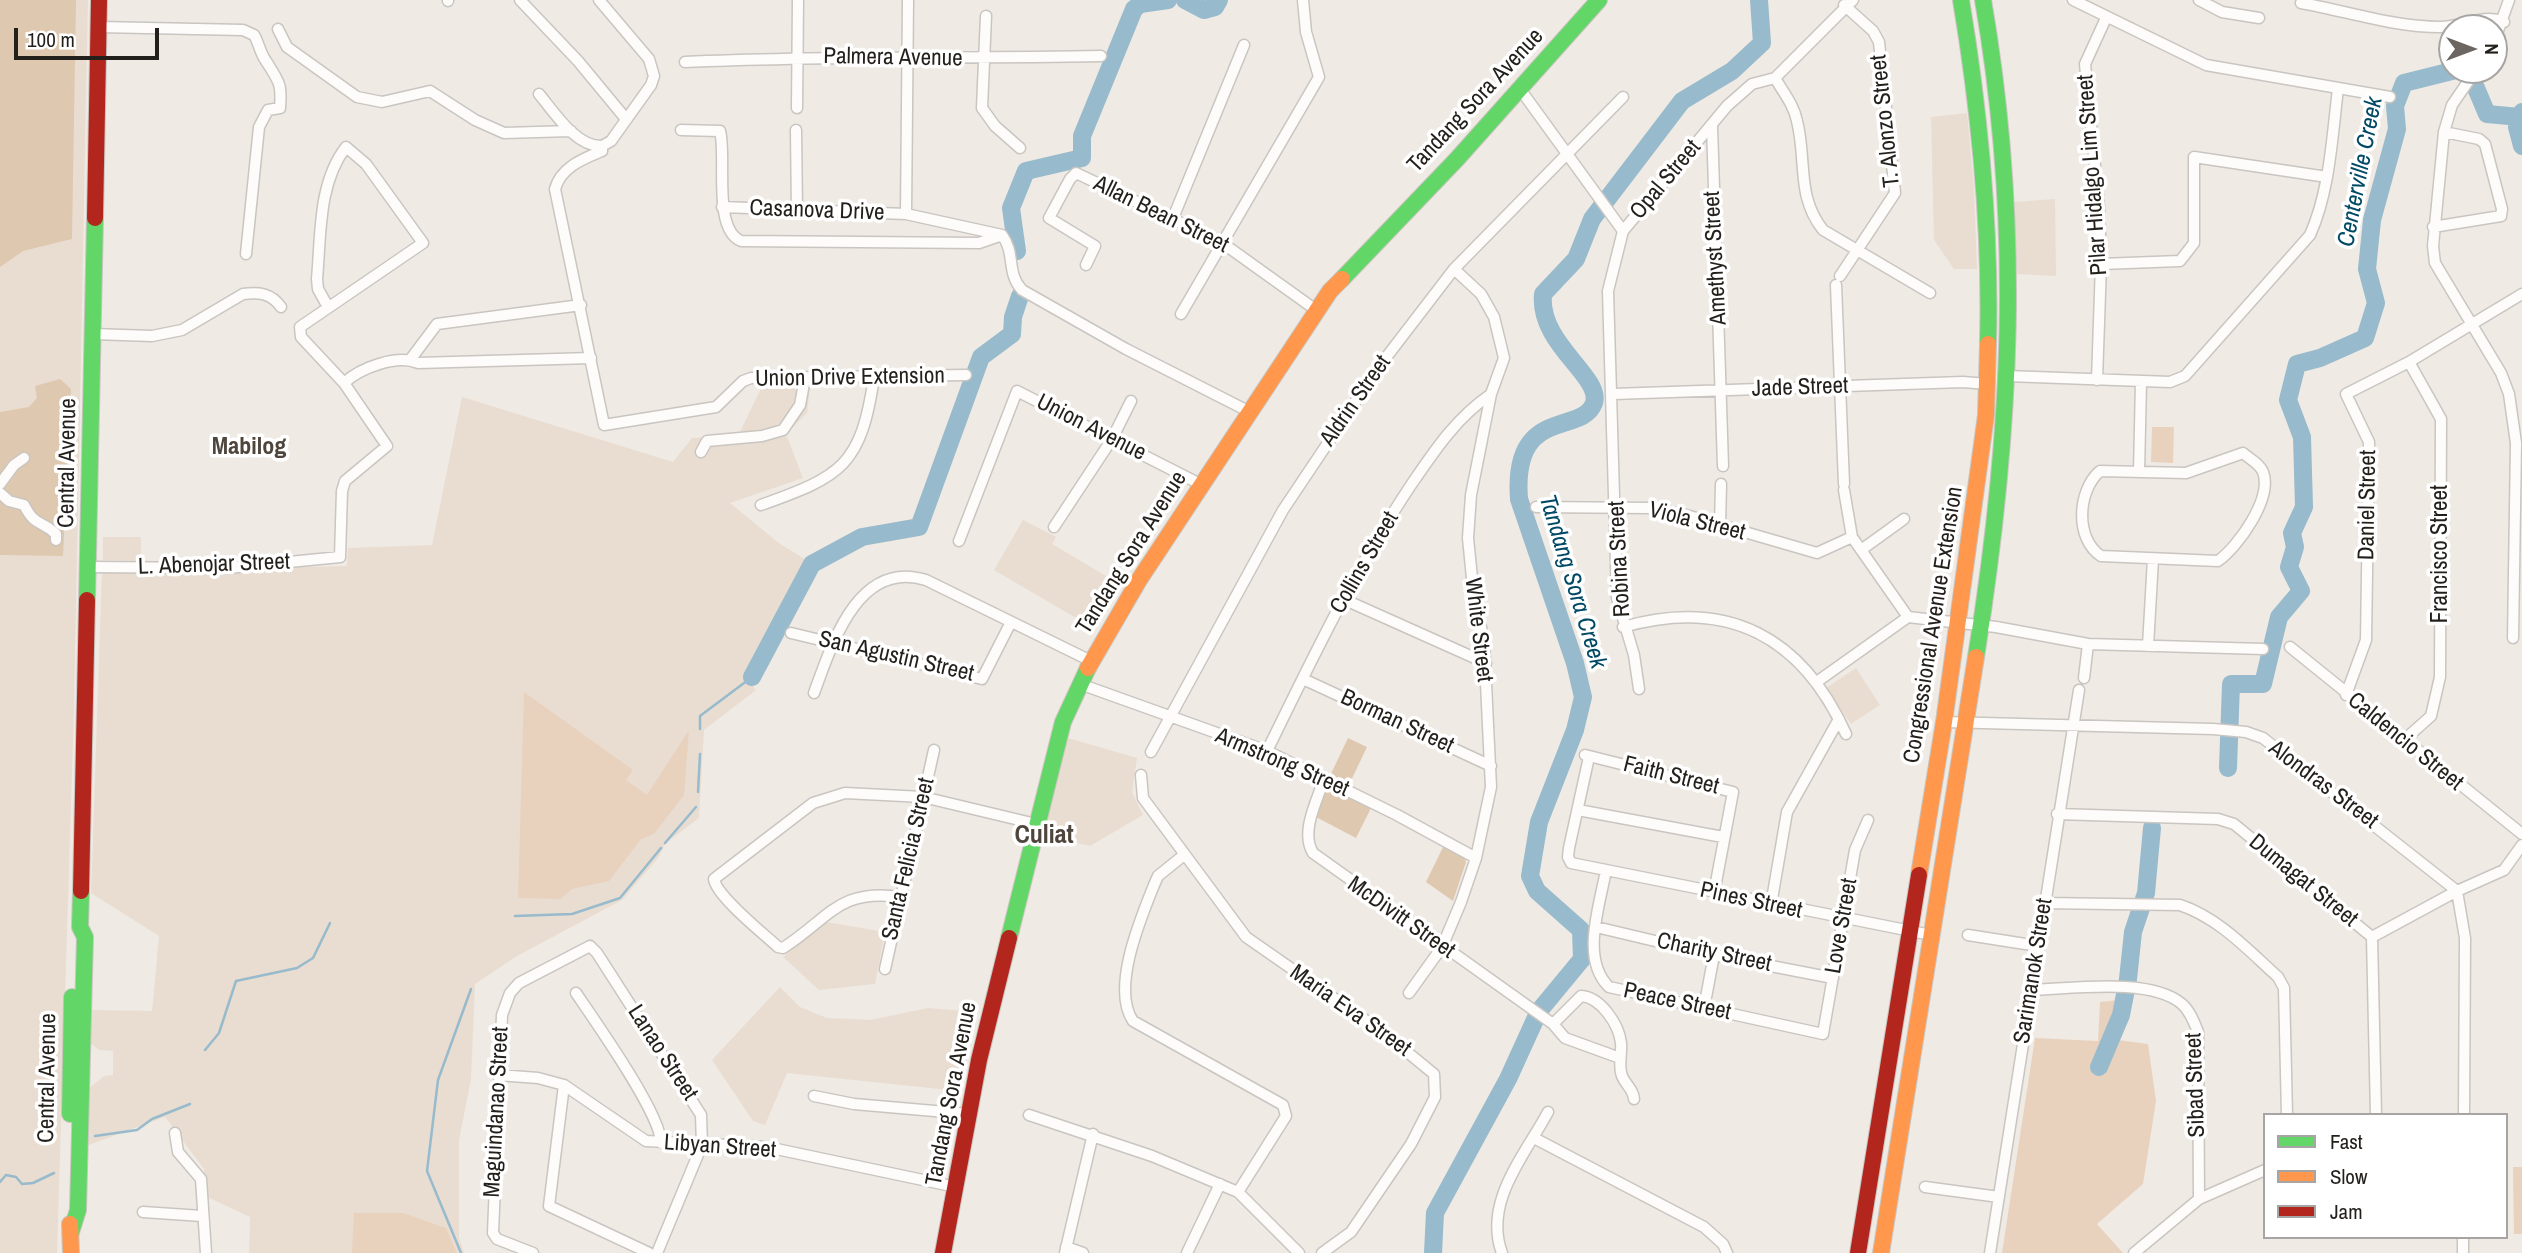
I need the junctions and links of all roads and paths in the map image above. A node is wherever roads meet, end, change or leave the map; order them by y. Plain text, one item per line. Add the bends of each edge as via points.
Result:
1 (99, 0) edge
2 (520, 0) edge
3 (599, 0) edge
4 (797, 0) edge
5 (908, 0) edge
6 (1303, 0) edge
7 (1599, 0) edge
8 (1961, 0) edge
9 (1983, 0) edge
10 (2073, 0) edge
11 (2199, 0) edge
12 (1848, 2) edge
13 (2301, 3) dead end
14 (986, 16) dead end
15 (2106, 18) junction
16 (2259, 18) dead end
17 (99, 27) junction
18 (2438, 27) edge
19 (278, 29) dead end
20 (1244, 45) dead end
21 (797, 56) junction
22 (1101, 56) dead end
23 (907, 59) junction
24 (985, 59) junction
25 (685, 62) dead end
26 (1775, 78) junction
27 (2466, 84) edge
28 (1520, 89) junction
29 (2338, 89) junction
30 (539, 94) dead end
31 (1623, 97) dead end
32 (2390, 97) dead end
33 (797, 108) dead end
34 (626, 119) junction
35 (1712, 126) junction
36 (681, 130) dead end
37 (796, 130) dead end
38 (571, 131) junction
39 (2444, 132) junction
40 (603, 146) junction
41 (1020, 148) dead end
42 (1568, 154) junction
43 (2327, 177) junction
44 (722, 207) junction
45 (797, 212) junction
46 (906, 214) junction
47 (1173, 218) junction
48 (2433, 227) junction
49 (1623, 231) junction
50 (1002, 235) junction
51 (1221, 242) junction
52 (1857, 249) junction
53 (246, 254) dead end
54 (2101, 264) junction
55 (1086, 265) dead end
56 (1454, 269) junction
57 (1930, 293) dead end
58 (2522, 294) edge
59 (580, 305) junction
60 (281, 307) dead end
61 (328, 307) junction
62 (1316, 310) junction
63 (1181, 314) dead end
64 (2472, 324) junction
65 (93, 334) junction
66 (591, 359) junction
67 (410, 360) junction
68 (2409, 362) junction
69 (967, 375) dead end
70 (2007, 376) junction
71 (874, 377) junction
72 (805, 378) junction
73 (2097, 380) junction
74 (2141, 382) junction
75 (344, 383) junction
76 (1987, 384) junction
77 (1840, 386) junction
78 (1722, 390) junction
79 (1491, 394) junction
80 (1613, 394) junction
81 (1131, 401) dead end
82 (1248, 411) junction
83 (1112, 439) junction
84 (1983, 449) junction
85 (2002, 451) junction
86 (701, 452) dead end
87 (24, 458) dead end
88 (1723, 466) dead end
89 (1616, 467) joint
90 (2139, 472) junction
91 (0, 484) edge
92 (1721, 484) dead end
93 (1202, 485) junction
94 (0, 493) edge
95 (761, 505) dead end
96 (1536, 507) dead end
97 (1616, 508) junction
98 (1904, 519) dead end
99 (1720, 526) junction
100 (1054, 527) dead end
101 (1852, 537) junction
102 (56, 540) dead end
103 (959, 541) dead end
104 (1861, 550) junction
105 (2153, 559) junction
106 (88, 568) junction
107 (1343, 599) junction
108 (1908, 617) junction
109 (1011, 622) junction
110 (1959, 622) junction
111 (1980, 625) junction
112 (1623, 627) junction
113 (791, 633) dead end
114 (2513, 638) dead end
115 (832, 643) junction
116 (2088, 644) junction
117 (2148, 646) junction
118 (2290, 648) dead end
119 (2263, 649) dead end
120 (1091, 662) junction
121 (1486, 663) junction
122 (2084, 678) dead end
123 (1303, 679) junction
124 (1818, 681) junction
125 (1080, 684) junction
126 (1639, 690) dead end
127 (2080, 690) dead end
128 (814, 693) dead end
129 (2346, 695) junction
130 (1168, 716) junction
131 (1839, 719) junction
132 (1944, 722) junction
133 (1966, 724) junction
134 (2073, 726) junction
135 (1846, 734) dead end
136 (2403, 741) junction
137 (934, 750) dead end
138 (1267, 751) junction
139 (1151, 752) dead end
140 (1491, 766) junction
141 (1142, 775) dead end
142 (1324, 779) junction
143 (923, 797) junction
144 (1578, 810) junction
145 (2057, 814) junction
146 (1868, 820) dead end
147 (1036, 824) junction
148 (2522, 834) edge
149 (1723, 838) junction
150 (2522, 845) edge
151 (1184, 855) junction
152 (1476, 858) junction
153 (1571, 863) joint
154 (1606, 870) junction
155 (2457, 891) junction
156 (1714, 893) junction
157 (901, 897) junction
158 (2044, 903) junction
159 (1771, 905) junction
160 (1844, 920) junction
161 (1595, 927) junction
162 (1909, 932) junction
163 (1931, 935) junction
164 (1968, 935) dead end
165 (2371, 937) junction
166 (2038, 946) junction
167 (1442, 947) junction
168 (582, 948) joint
169 (1714, 955) junction
170 (885, 968) dead end
171 (1833, 978) junction
172 (2031, 990) junction
173 (576, 993) dead end
174 (1409, 993) dead end
175 (1704, 1008) junction
176 (1553, 1024) junction
177 (1823, 1034) joint
178 (1620, 1058) junction
179 (498, 1075) junction
180 (564, 1085) junction
181 (814, 1096) dead end
182 (1634, 1099) dead end
183 (1548, 1112) dead end
184 (2287, 1113) edge
185 (2376, 1113) edge
186 (2464, 1113) edge
187 (969, 1114) junction
188 (1029, 1115) dead end
189 (175, 1133) dead end
190 (1093, 1135) junction
191 (1534, 1138) junction
192 (661, 1143) junction
193 (702, 1145) junction
194 (2263, 1171) edge
195 (1220, 1184) junction
196 (956, 1187) junction
197 (1925, 1187) dead end
198 (1238, 1192) junction
199 (1999, 1197) junction
200 (2199, 1199) junction
201 (143, 1212) dead end
202 (202, 1216) junction
203 (1066, 1250) edge
204 (71, 1253) edge
205 (206, 1253) edge
206 (533, 1253) edge
207 (649, 1253) edge
208 (657, 1253) edge
209 (943, 1253) edge
210 (1083, 1253) edge
211 (1187, 1253) edge
212 (1299, 1253) edge
213 (1322, 1253) edge
214 (1503, 1253) edge
215 (1727, 1253) edge
216 (1858, 1253) edge
217 (1881, 1253) edge
218 (1990, 1253) edge
219 (2134, 1253) edge

1 - 17 main road, Central Avenue
2 - 34 street
3 - 34 street via 653,67 651,85
4 - 21 street
5 - 23 street
6 - 51 street via 1306,32 1319,77
7 - 28 main road, Tandang Sora Avenue
8 - 76 main road, Congressional Avenue Extension via 1985,184
9 - 70 main road, Congressional Avenue Extension via 2007,200
10 - 15 street
11 - 16 street via 2222,12
12 - 26 street, Opal Street
12 - 52 street, T. Alonzo Street via 1879,42 1895,193
13 - 18 street
14 - 24 street
15 - 29 street via 2206,65
15 - 54 street, Pilar Hidalgo Lim Street via 2085,64
17 - 53 street via 233,30 254,35 281,90 280,108 268,110 259,127
17 - 65 main road, Central Avenue
19 - 38 street via 287,47 365,100 391,101 430,90 504,133
20 - 47 street
21 - 23 street, Palmera Avenue
21 - 25 street, Palmera Avenue
21 - 33 street
22 - 24 street, Palmera Avenue
23 - 24 street, Palmera Avenue
23 - 46 street
24 - 41 street via 982,108
26 - 35 street, Opal Street via 1752,84
26 - 52 street via 1798,123 1810,214 1823,230
27 - 39 street via 2452,105
28 - 42 street
28 - 62 main road, Tandang Sora Avenue via 1353,264
29 - 32 street
29 - 43 street
30 - 38 street
31 - 42 street, Aldrin Street
34 - 40 street
35 - 49 street, Opal Street
35 - 78 street, Amethyst Street
36 - 44 street via 720,131
37 - 45 street
38 - 40 street
39 - 48 street
39 - 48 street via 2485,144 2502,209 2501,216 2490,220
40 - 59 street, Union Drive Extension via 558,179 562,235
42 - 49 street
42 - 56 street, Aldrin Street
43 - 54 street via 2194,157 2194,243 2184,258
43 - 74 street via 2310,235 2185,376 2170,382
44 - 45 street, Casanova Drive
44 - 50 street, Casanova Drive via 732,234 741,241 979,243
45 - 46 street, Casanova Drive
46 - 50 street, Casanova Drive
47 - 51 street, Allan Bean Street
47 - 55 street, Allan Bean Street via 1076,173 1049,218 1095,246
48 - 64 street via 2435,263
49 - 80 street, Opal Street via 1608,291
50 - 82 street via 1013,253 1012,275 1021,290
51 - 62 street, Allan Bean Street
51 - 63 street
52 - 57 street
52 - 77 street, T. Alonzo Street via 1838,280
54 - 73 street, Pilar Hidalgo Lim Street
56 - 79 street, White Street via 1481,294 1494,317 1504,358
56 - 130 street, Aldrin Street via 1309,468
58 - 64 street, Daniel Street
59 - 66 street, Union Drive Extension
59 - 67 street via 437,324
60 - 65 street via 265,294 243,294 182,330 152,336
61 - 61 street via 423,243 366,164 346,147 334,162 326,192 317,279
61 - 75 street via 300,327 301,337
62 - 82 main road, Tandang Sora Avenue
64 - 68 street, Daniel Street
64 - 114 street via 2501,373 2516,435
65 - 106 main road, Central Avenue
66 - 67 street
66 - 72 street, Union Drive Extension via 604,425 716,407 751,378
67 - 75 street via 379,365
68 - 129 street, Daniel Street via 2346,394 2369,442 2365,640
68 - 136 street, Francisco Street via 2441,419 2440,677 2431,716
69 - 71 street, Union Drive Extension
70 - 73 street
70 - 85 main road, Congressional Avenue Extension
71 - 72 street, Union Drive Extension
71 - 95 street via 857,449 830,476
72 - 86 street via 800,405 783,429 762,436 709,441
73 - 74 street
74 - 90 street
75 - 106 street, L. Abenojar Street via 387,446 345,481 340,557 228,568
76 - 77 street, Jade Street
76 - 84 main road, Congressional Avenue Extension
77 - 78 street, Jade Street
77 - 101 street via 1844,487
78 - 80 street, Jade Street
78 - 88 street, Amethyst Street
79 - 107 street, Collins Street via 1466,411 1442,440
79 - 121 street, White Street via 1471,495 1468,538
80 - 89 street, Opal Street
81 - 83 street
82 - 93 main road, Tandang Sora Avenue
83 - 93 street, Union Avenue
83 - 100 street
83 - 103 street, Union Avenue via 1017,391
84 - 85 main road
84 - 110 main road, Congressional Avenue Extension
85 - 111 main road, Congressional Avenue Extension
87 - 91 street
89 - 97 street, Robina Street
90 - 105 street via 2100,471 2089,483 2084,537 2101,556
90 - 105 street via 2186,473 2243,453 2262,469 2265,480 2260,503 2231,552 2218,561
92 - 99 street
93 - 120 main road, Tandang Sora Avenue
94 - 102 street via 24,505 35,524 47,526
96 - 97 street, Viola Street
97 - 99 street, Viola Street via 1649,508
97 - 112 street, Robina Street via 1617,598
98 - 104 street
99 - 101 street, Viola Street via 1817,553
101 - 104 street
104 - 108 street
105 - 117 street
106 - 204 main road, Central Avenue via 80,927 85,937 83,1056 78,1210
107 - 121 street
107 - 123 street, Collins Street
108 - 110 street
108 - 124 street
109 - 115 street, San Agustin Street via 982,679
109 - 115 street via 909,575 876,583 854,606
109 - 120 street
110 - 111 street
110 - 132 main road, Congressional Avenue Extension
111 - 116 street
111 - 133 main road, Congressional Avenue Extension
112 - 124 street via 1676,616 1729,622 1778,645
112 - 126 street, Robina Street via 1634,655
113 - 115 street, San Agustin Street
115 - 128 street
116 - 117 street
116 - 122 street
117 - 119 street
118 - 129 street, Caldencio Street
120 - 125 main road, Tandang Sora Avenue
121 - 140 street, White Street
123 - 138 street, Collins Street
123 - 140 street, Borman Street
124 - 131 street
125 - 130 street, Armstrong Street
125 - 147 main road, Tandang Sora Avenue via 1057,742
127 - 134 street, Sarimanok Street
129 - 136 street, Caldencio Street
130 - 138 street, Armstrong Street
130 - 139 street, Aldrin Street
131 - 135 street
131 - 159 street via 1787,812
132 - 133 street, Alondras Street
132 - 162 main road, Congressional Avenue Extension
133 - 134 street, Alondras Street
133 - 163 main road, Congressional Avenue Extension
134 - 145 street, Sarimanok Street
134 - 155 street, Alondras Street via 2213,729 2263,738
136 - 148 street, Caldencio Street
137 - 143 street, Santa Felicia Street
138 - 142 street, Armstrong Street
140 - 152 street, White Street
141 - 151 street, Maria Eva Street via 1143,798
142 - 152 street, Armstrong Street
142 - 167 street, McDivitt Street via 1309,828 1313,853
143 - 147 street
143 - 157 street, Santa Felicia Street
143 - 157 street via 868,792 813,803 715,877 715,886 734,906 783,948 853,898 875,893
144 - 149 street
144 - 149 street, Faith Street via 1586,756 1733,792
144 - 153 street, Faith Street via 1568,857
145 - 158 street, Sarimanok Street
145 - 165 street, Dumagat Street via 2218,819 2234,824
146 - 160 street, Love Street via 1855,850
147 - 187 main road, Tandang Sora Avenue
149 - 156 street, Faith Street
150 - 155 street via 2504,870
151 - 198 street via 1158,876 1154,885 1124,976 1124,1000 1133,1021 1283,1105 1286,1116
151 - 213 street, Maria Eva Street via 1246,937 1384,1033 1434,1074 1435,1097 1411,1144 1351,1232
152 - 167 street, White Street
153 - 154 street, Pines Street
154 - 156 street, Pines Street
154 - 161 street, Peace Street
155 - 165 street
155 - 186 street via 2465,938
156 - 159 street, Pines Street
157 - 170 street, Santa Felicia Street
158 - 166 street, Sarimanok Street
158 - 184 street via 2180,905 2220,926 2278,977 2284,988
159 - 160 street, Pines Street
160 - 162 street, Pines Street
160 - 171 street, Love Street
161 - 169 street, Charity Street
161 - 175 street, Peace Street via 1596,966 1609,987
162 - 163 street, Pines Street
162 - 216 main road, Congressional Avenue Extension
163 - 217 main road, Congressional Avenue Extension
164 - 166 street
165 - 185 street, Dumagat Street
166 - 172 street, Sarimanok Street
167 - 174 street, White Street
167 - 176 street, McDivitt Street
168 - 179 street, Maguindanao Street via 519,983 510,993 502,1015
168 - 193 street, Lanao Street via 590,946 597,953 700,1111
169 - 171 street, Charity Street
169 - 175 street
171 - 177 street, Love Street
172 - 199 street, Sarimanok Street
172 - 200 street, Sibad Street via 2134,988 2157,990 2181,1003 2199,1032
173 - 192 street via 629,1073 660,1130
175 - 177 street, Peace Street
176 - 178 street, McDivitt Street via 1565,1038
176 - 178 street via 1578,998 1588,997 1610,1017 1620,1041
178 - 182 street via 1621,1074
179 - 180 street, Libyan Street
179 - 206 street, Maguindanao Street via 493,1233 497,1239
180 - 192 street, Libyan Street via 638,1136
180 - 207 street via 549,1206
181 - 187 street
183 - 191 street
187 - 196 main road, Tandang Sora Avenue
188 - 190 street
189 - 202 street via 178,1152 201,1179
190 - 195 street
190 - 203 street
191 - 214 street via 1499,1201 1497,1234
191 - 215 street via 1704,1227
192 - 193 street, Libyan Street
193 - 196 street, Libyan Street via 767,1147
193 - 208 street, Lanao Street
194 - 200 street
195 - 198 street
195 - 211 street
196 - 209 main road, Tandang Sora Avenue
197 - 199 street
198 - 212 street
199 - 218 street, Sarimanok Street
200 - 219 street
201 - 202 street
202 - 205 street
203 - 210 street

